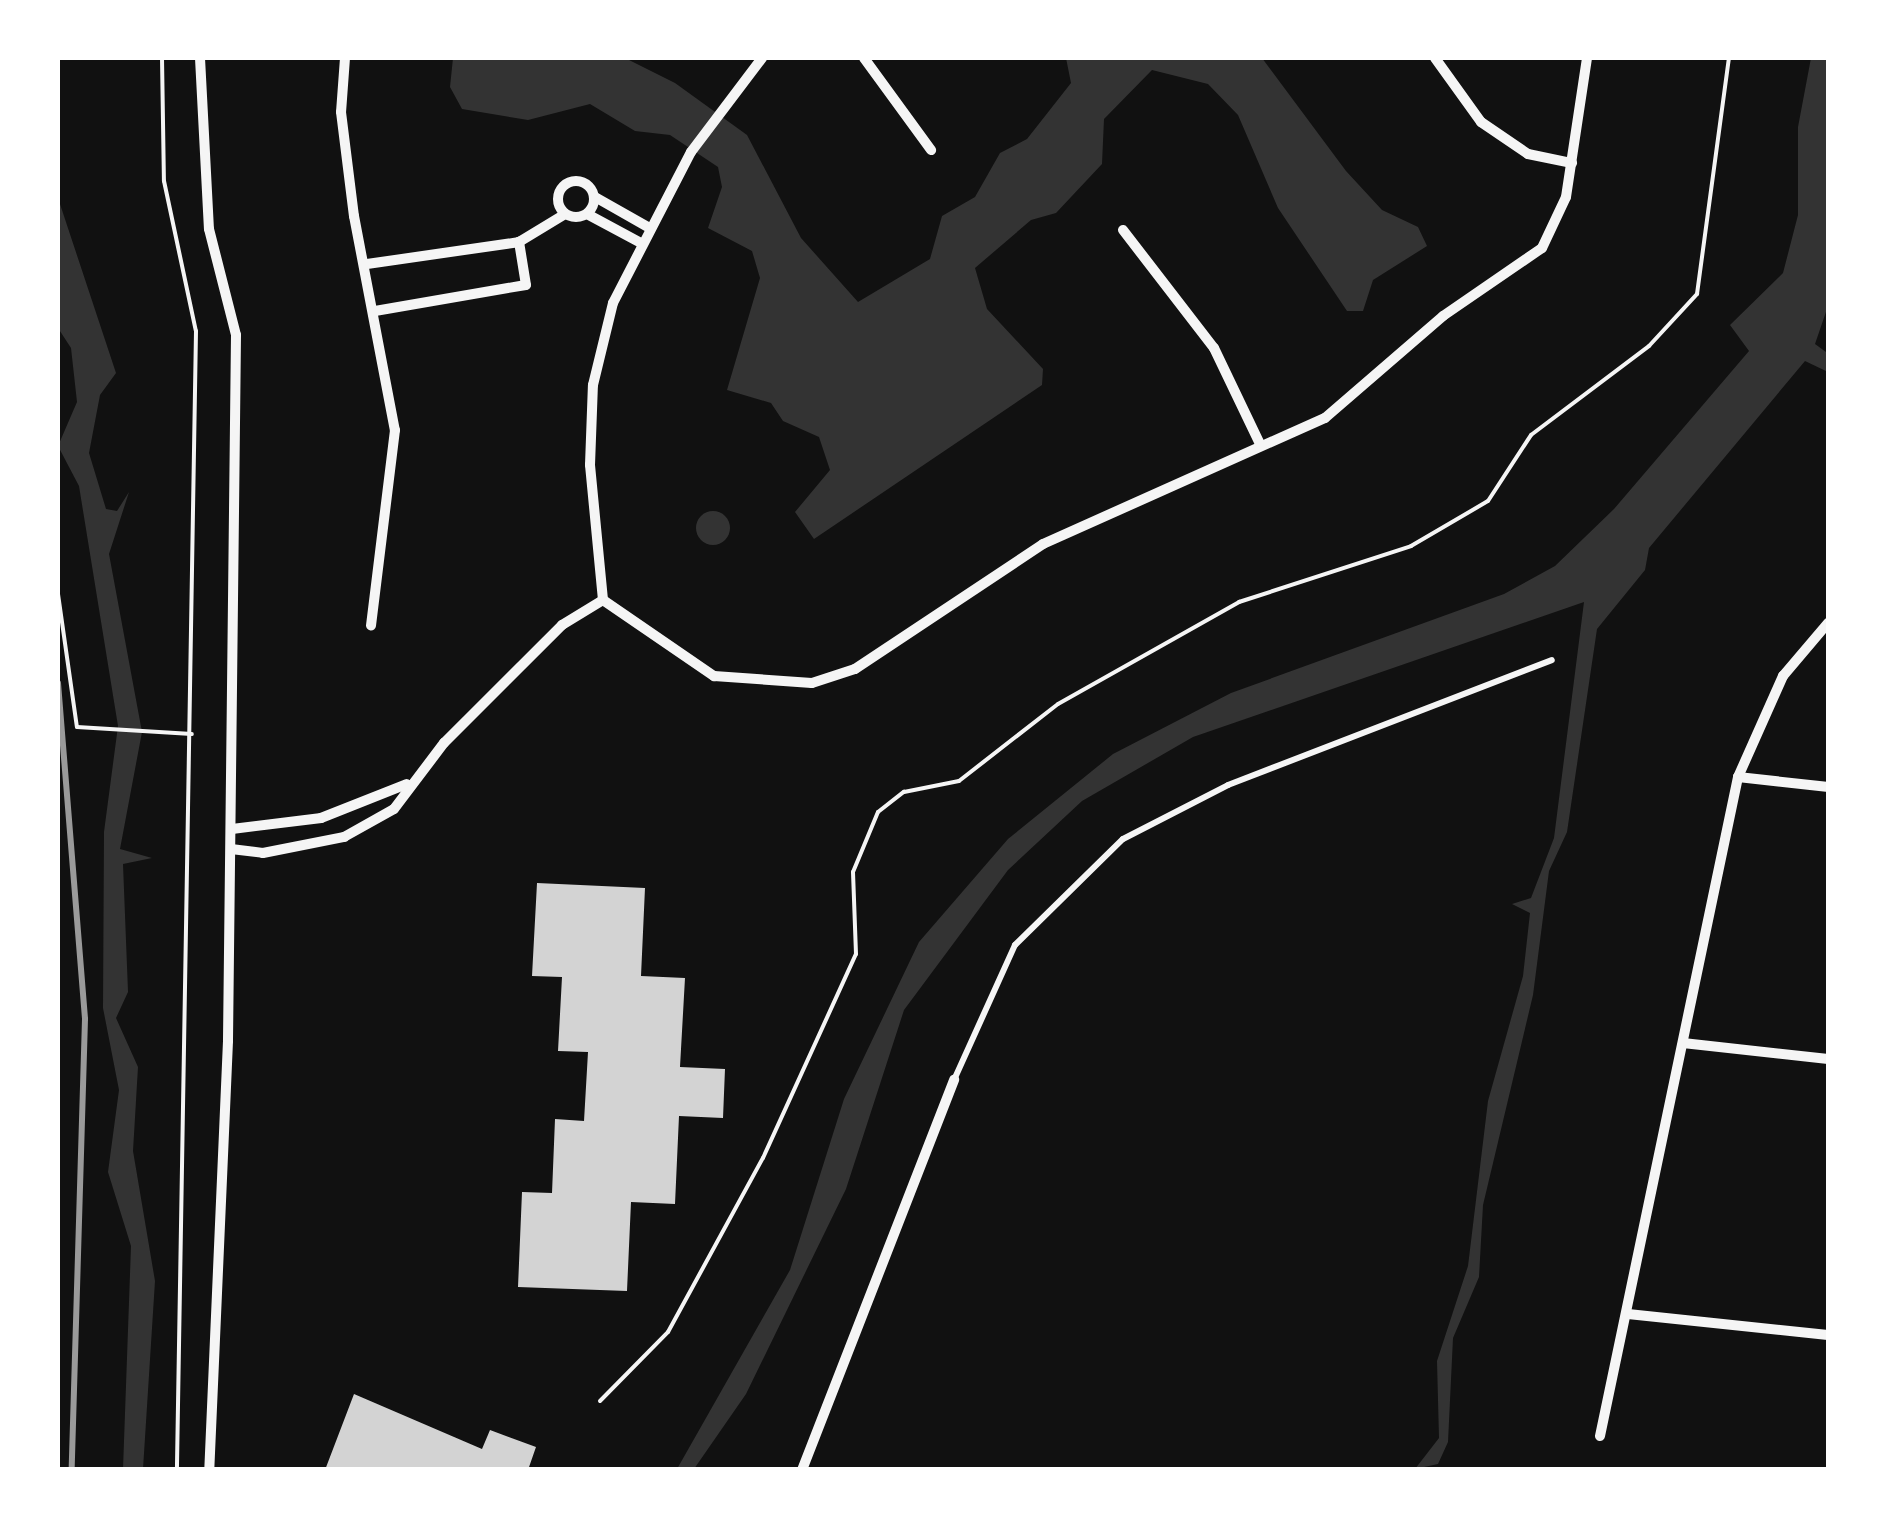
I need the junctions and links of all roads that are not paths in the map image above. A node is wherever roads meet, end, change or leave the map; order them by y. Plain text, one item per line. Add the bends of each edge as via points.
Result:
1 (200, 58) edge
2 (345, 58) edge
3 (762, 58) edge
4 (864, 58) edge
5 (1435, 58) edge
6 (1587, 58) edge
7 (931, 150) dead end
8 (1572, 163) junction
9 (595, 197) junction
10 (565, 214) junction
11 (587, 214) junction
12 (648, 227) junction
13 (1123, 230) dead end
14 (519, 242) junction
15 (640, 244) junction
16 (368, 264) junction
17 (375, 311) junction
18 (1260, 444) junction
19 (603, 600) junction
20 (1828, 624) edge
21 (371, 626) dead end
22 (1552, 660) dead end
23 (1738, 778) junction
24 (407, 784) junction
25 (1828, 787) edge
26 (232, 829) junction
27 (231, 850) junction
28 (1683, 1043) junction
29 (1828, 1059) edge
30 (954, 1080) joint
31 (1628, 1314) junction
32 (1828, 1335) edge
33 (1600, 1436) dead end
34 (209, 1470) edge
35 (802, 1470) edge

1 - 26 street via 209,229 236,335
2 - 16 street via 341,112
3 - 12 street via 691,152
4 - 7 street
5 - 8 street via 1481,122 1528,154
6 - 8 street
8 - 18 street via 1542,248 1443,316 1361,394
9 - 10 street via 583,181 563,185
9 - 11 street
9 - 12 street
10 - 11 street
10 - 14 street
11 - 15 street
12 - 15 street
13 - 18 street via 1214,348
14 - 16 street
14 - 17 street via 526,285
15 - 19 street via 613,302 593,385
16 - 17 street
17 - 21 street via 395,430
18 - 19 street via 1043,544 855,669 812,682 714,676
19 - 24 street via 562,625
20 - 23 street via 1783,676
22 - 30 lane via 1228,785 1123,839 1015,944
23 - 25 street
23 - 28 street
24 - 26 street via 321,818
24 - 27 street via 394,809 344,838 263,853
26 - 27 street
27 - 34 street
28 - 29 street
28 - 31 street
30 - 35 street
31 - 32 street
31 - 33 street

